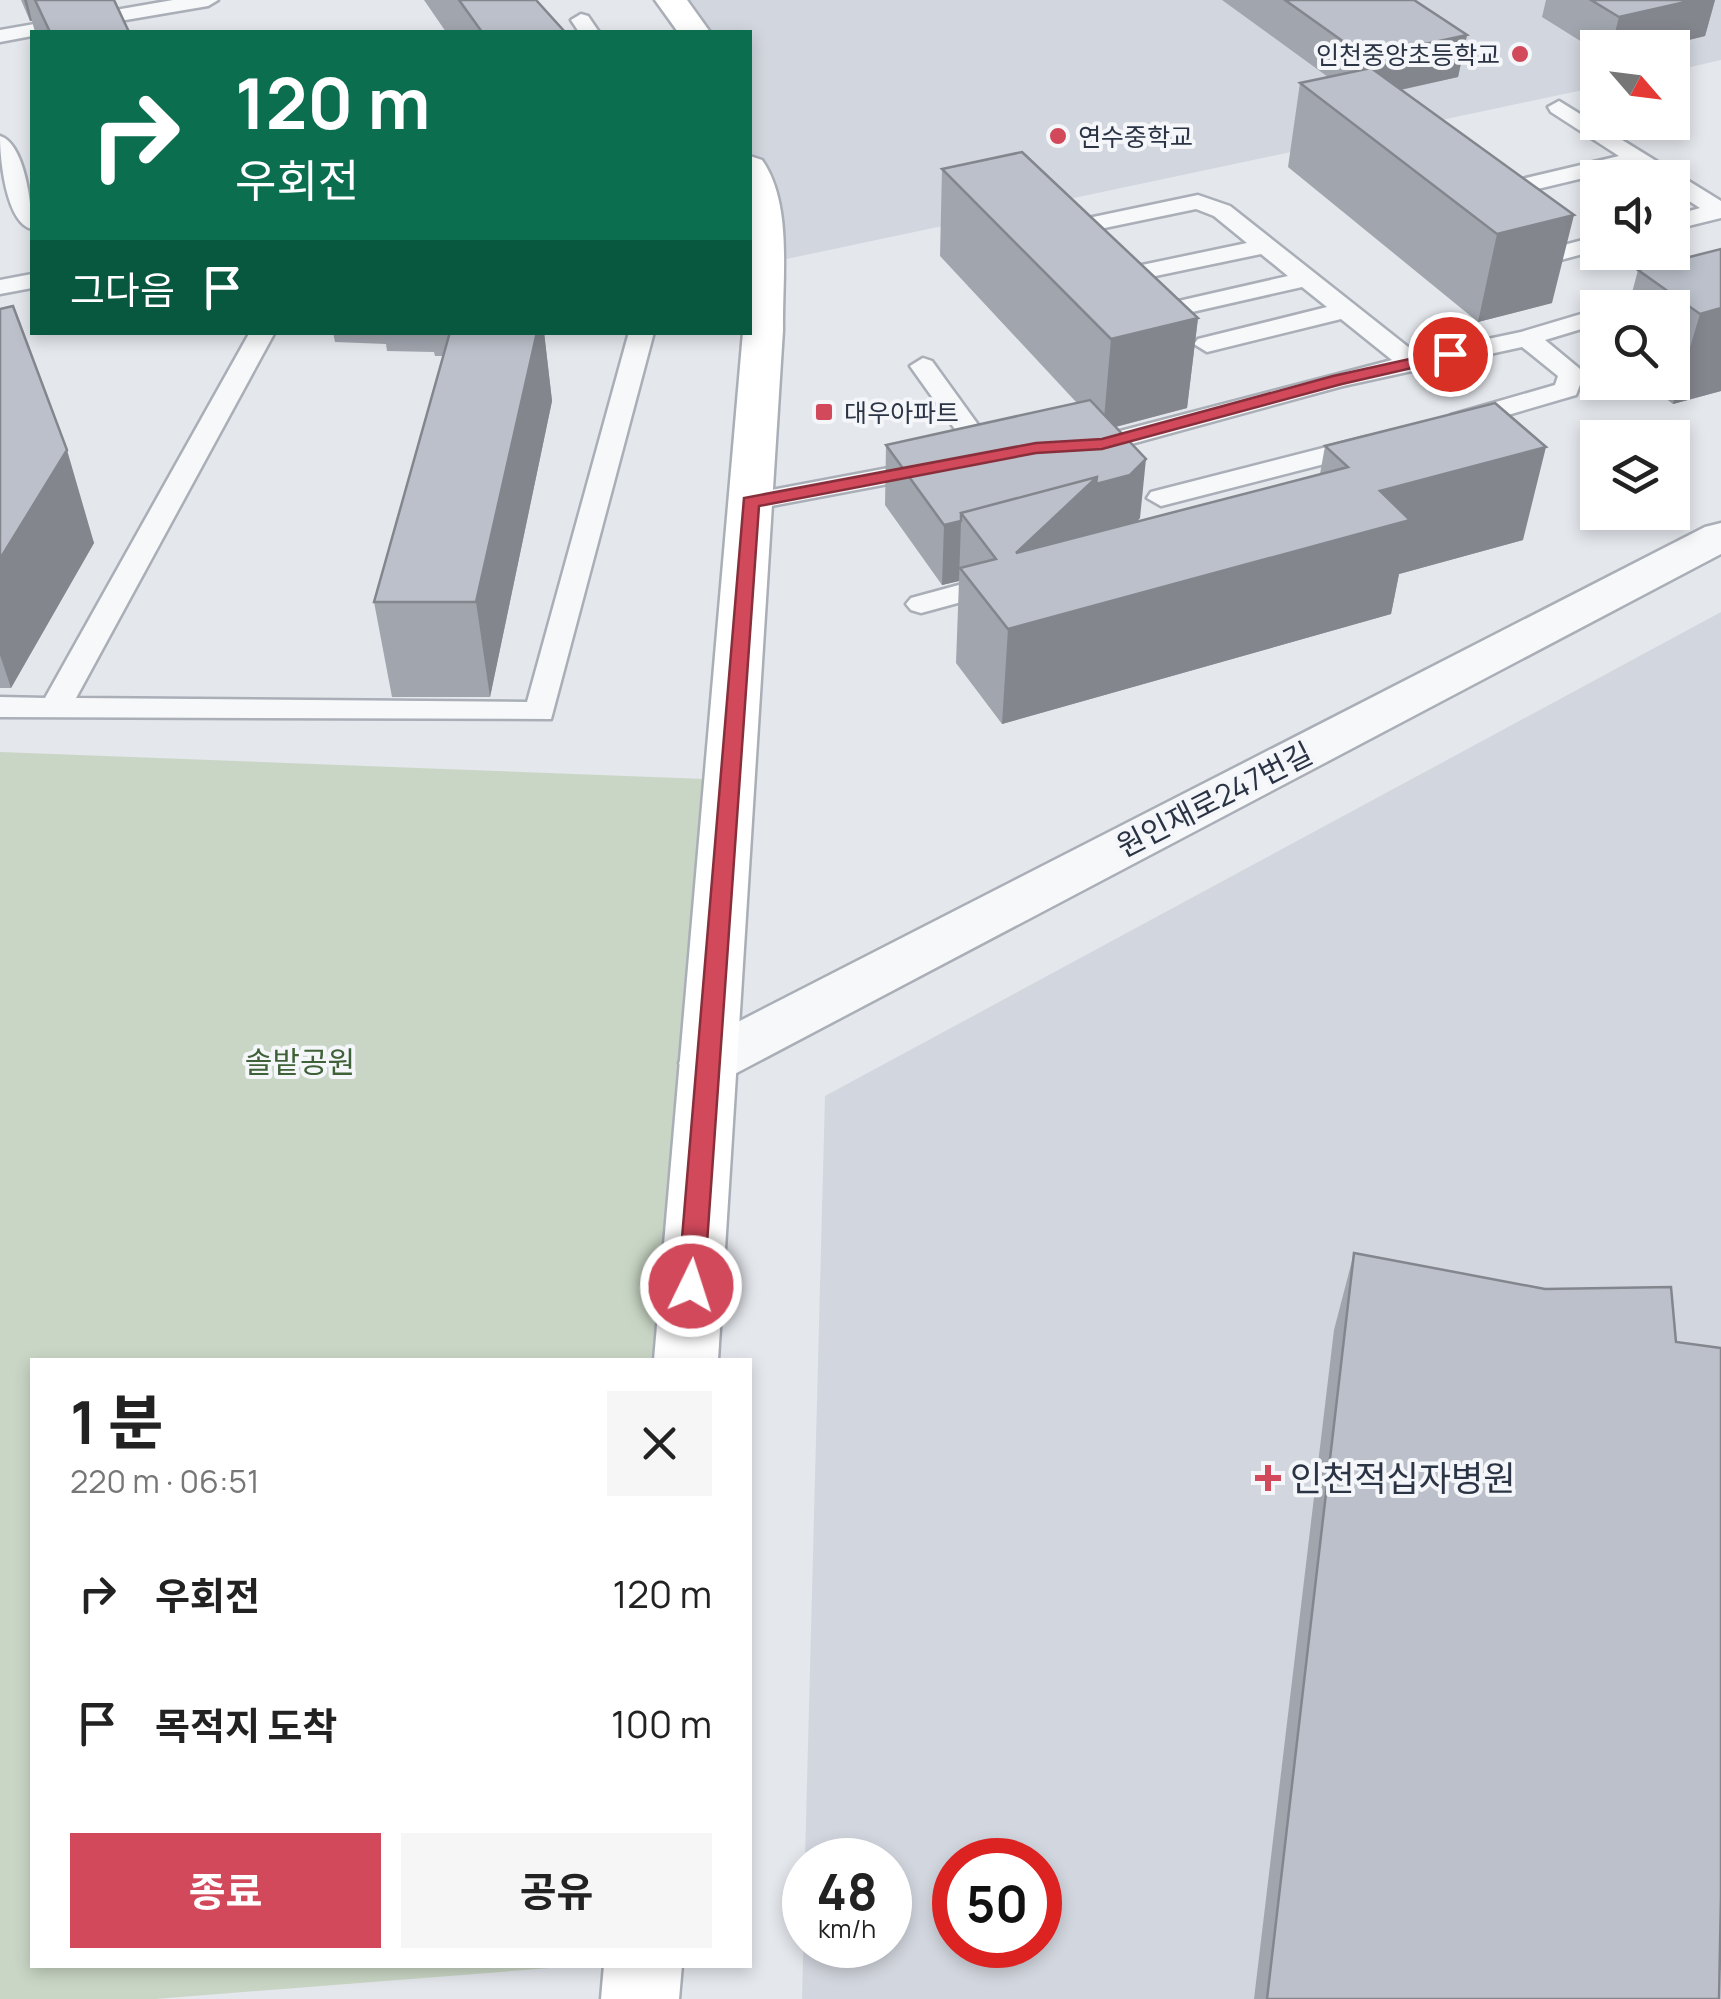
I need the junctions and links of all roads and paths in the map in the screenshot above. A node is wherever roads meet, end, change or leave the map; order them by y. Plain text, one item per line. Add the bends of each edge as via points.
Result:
1 (208, 0) edge
2 (671, 0) edge
3 (35, 30) edge
4 (693, 30) edge
5 (30, 31) edge
6 (0, 36) edge
7 (1559, 106) dead end
8 (0, 143) edge
9 (1638, 158) junction
10 (1641, 160) edge
11 (752, 174) edge
12 (1690, 192) edge
13 (1466, 199) edge
14 (1720, 211) edge
15 (30, 217) edge
16 (1690, 218) edge
17 (756, 231) edge
18 (1267, 246) junction
19 (1580, 248) edge
20 (1538, 259) edge
21 (1308, 279) junction
22 (30, 281) edge
23 (0, 287) edge
24 (1170, 310) edge
25 (1346, 310) junction
26 (1580, 322) edge
27 (641, 335) edge
28 (250, 337) edge
29 (1527, 338) junction
30 (1207, 344) dead end
31 (1412, 363) junction
32 (922, 366) dead end
33 (1426, 430) edge
34 (1388, 439) edge
35 (1102, 444) junction
36 (1053, 447) edge
37 (1020, 451) edge
38 (988, 457) junction
39 (1146, 485) junction
40 (750, 502) junction
41 (1182, 519) edge
42 (1721, 536) edge
43 (1028, 575) edge
44 (921, 604) dead end
45 (0, 707) edge
46 (55, 708) junction
47 (707, 1063) junction
48 (686, 1358) edge
49 (643, 1968) edge
50 (640, 1999) edge

1 - 3 lane
2 - 4 main road
5 - 6 lane
7 - 9 lane
8 - 15 lane
9 - 10 lane
9 - 13 lane
11 - 17 main road via 763,215
12 - 14 lane
14 - 16 lane
17 - 40 main road via 763,330
18 - 18 lane via 1222,210 1198,202 1082,226 1063,240 1086,267 1117,277
18 - 21 lane
19 - 20 lane
21 - 24 lane
21 - 25 lane
22 - 23 lane
25 - 30 lane
25 - 31 lane
26 - 29 lane
27 - 46 lane via 540,712
28 - 46 lane
29 - 31 lane
29 - 33 lane via 1570,374 1567,390
31 - 35 lane
32 - 38 lane
34 - 39 lane
35 - 36 lane
35 - 39 lane
37 - 38 lane
38 - 40 lane
39 - 41 lane
40 - 47 main road
42 - 47 street, 원인재로247번길
43 - 44 lane
45 - 46 lane
47 - 48 main road
49 - 50 main road

